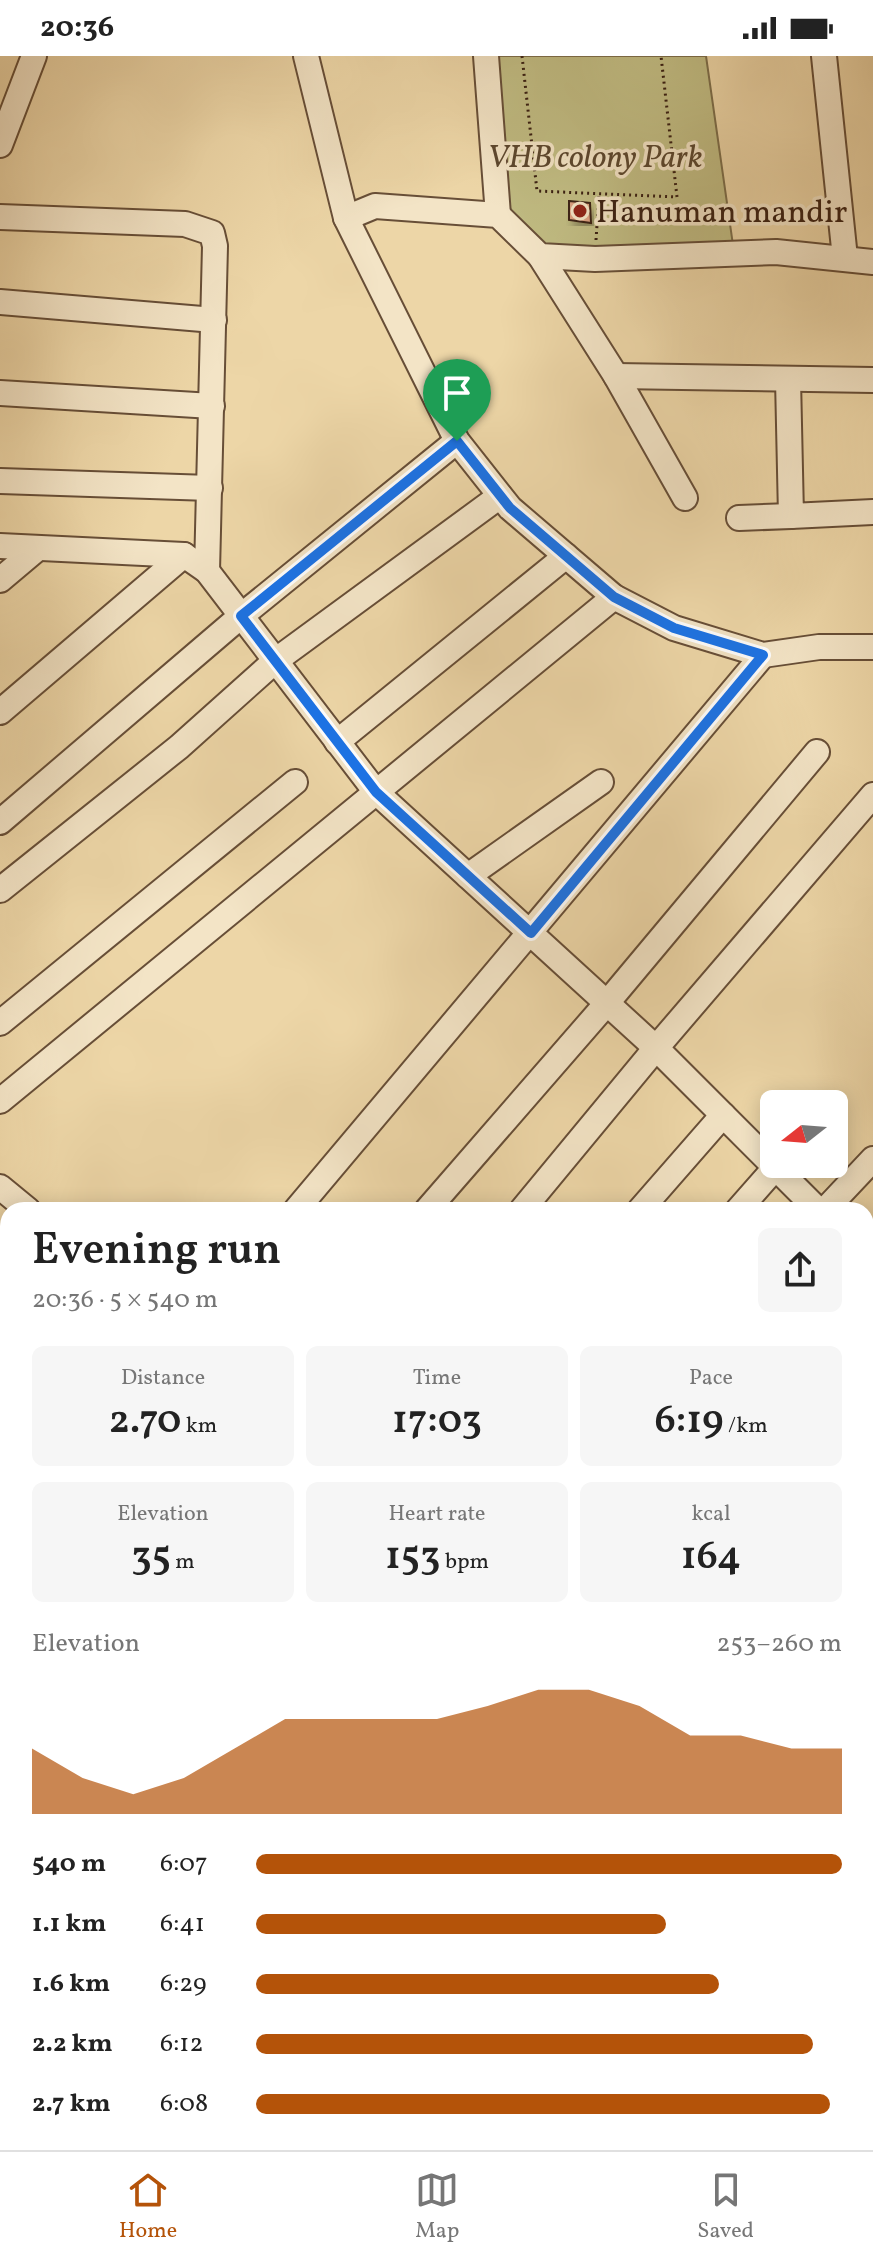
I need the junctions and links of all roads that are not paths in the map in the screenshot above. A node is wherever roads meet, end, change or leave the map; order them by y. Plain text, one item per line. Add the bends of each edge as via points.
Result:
1 (34, 56) edge
2 (290, 56) edge
3 (306, 56) edge
4 (486, 56) edge
5 (824, 56) edge
6 (0, 145) edge
7 (498, 215) junction
8 (0, 217) edge
9 (346, 218) junction
10 (540, 256) junction
11 (845, 258) junction
12 (873, 262) edge
13 (0, 302) edge
14 (214, 320) junction
15 (616, 376) junction
16 (788, 379) junction
17 (873, 380) edge
18 (0, 393) edge
19 (212, 406) junction
20 (457, 441) junction
21 (0, 481) edge
22 (210, 488) junction
23 (500, 496) junction
24 (685, 498) dead end
25 (873, 512) edge
26 (791, 516) junction
27 (739, 518) dead end
28 (0, 546) edge
29 (38, 548) junction
30 (184, 555) junction
31 (566, 556) junction
32 (207, 571) junction
33 (0, 580) edge
34 (614, 597) junction
35 (241, 616) junction
36 (873, 647) edge
37 (763, 655) junction
38 (275, 661) junction
39 (0, 712) edge
40 (337, 742) junction
41 (817, 752) dead end
42 (295, 782) dead end
43 (601, 782) dead end
44 (376, 792) junction
45 (873, 795) edge
46 (0, 822) edge
47 (468, 876) junction
48 (0, 890) edge
49 (531, 933) junction
50 (607, 1003) junction
51 (0, 1023) edge
52 (656, 1048) junction
53 (0, 1101) edge
54 (723, 1115) junction
55 (760, 1153) edge
56 (873, 1159) edge
57 (766, 1178) edge
58 (785, 1178) edge
59 (0, 1187) edge
60 (18, 1202) edge
61 (303, 1202) edge
62 (434, 1202) edge
63 (529, 1202) edge
64 (647, 1202) edge
65 (745, 1202) edge
66 (810, 1202) edge
67 (833, 1202) edge

1 - 6 street
2 - 3 street
3 - 9 street
4 - 7 street
5 - 11 street
7 - 9 street via 375,206
7 - 10 street
8 - 14 street via 202,228 212,233 215,246
9 - 20 street
10 - 11 street via 776,252
10 - 15 street
11 - 12 street
13 - 14 street
14 - 19 street
15 - 16 street
15 - 24 street
16 - 17 street
16 - 26 street
18 - 19 street
19 - 22 street
20 - 23 street
20 - 35 street
21 - 22 street
22 - 32 street
23 - 31 street
23 - 38 street
25 - 26 street
26 - 27 street
28 - 29 street
29 - 30 street
29 - 33 street
30 - 32 street
30 - 39 street
31 - 34 street
31 - 40 street
32 - 35 street
34 - 37 street via 674,628
34 - 44 street
35 - 38 street
35 - 46 street
36 - 37 street
37 - 49 street
38 - 40 street
38 - 48 street via 179,747
40 - 44 street
41 - 50 street
42 - 51 street
43 - 47 street
44 - 47 street
44 - 53 street
45 - 52 street
47 - 49 street
49 - 50 street
49 - 61 street
50 - 52 street
50 - 62 street
52 - 54 street
52 - 63 street
54 - 55 street
54 - 64 street
56 - 67 street
57 - 65 street
58 - 66 street
59 - 60 street

